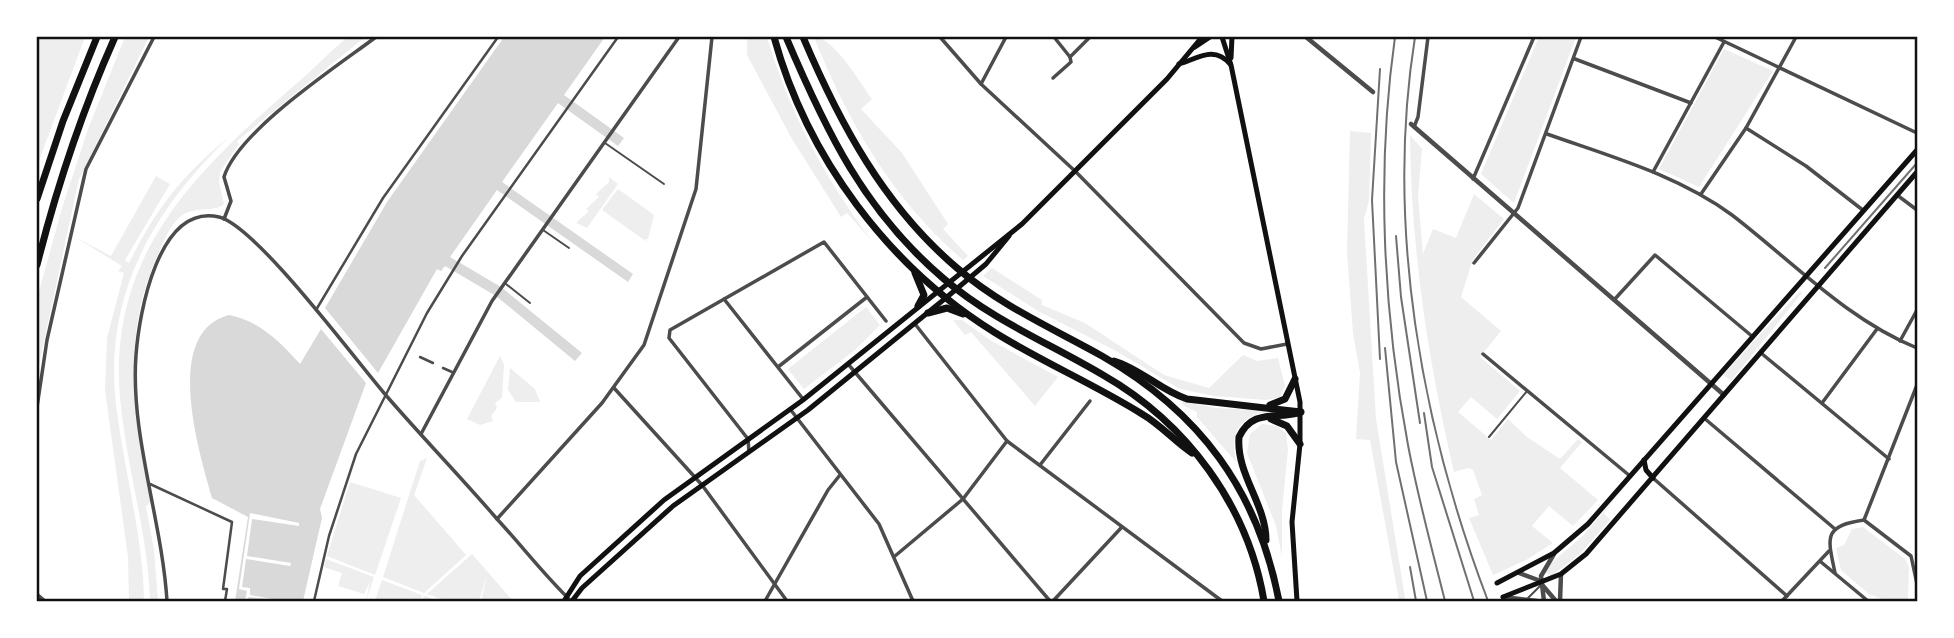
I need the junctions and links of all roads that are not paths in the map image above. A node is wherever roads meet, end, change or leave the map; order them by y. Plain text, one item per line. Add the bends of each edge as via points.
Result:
1 (97, 37) edge
2 (115, 37) edge
3 (154, 37) edge
4 (376, 37) edge
5 (498, 37) edge
6 (618, 37) edge
7 (679, 37) edge
8 (712, 37) edge
9 (774, 37) edge
10 (786, 37) edge
11 (803, 37) edge
12 (940, 37) edge
13 (1006, 37) edge
14 (1054, 37) edge
15 (1090, 37) edge
16 (1202, 37) edge
17 (1210, 37) edge
18 (1222, 37) edge
19 (1232, 37) edge
20 (1306, 37) edge
21 (1427, 37) edge
22 (1534, 37) edge
23 (1581, 37) edge
24 (1715, 37) edge
25 (1796, 37) edge
26 (1724, 41) junction
27 (1193, 49) junction
28 (1070, 57) junction
29 (1575, 59) junction
30 (1179, 64) junction
31 (1231, 65) junction
32 (1782, 68) junction
33 (1053, 78) dead end
34 (981, 84) junction
35 (1373, 92) dead end
36 (1691, 103) junction
37 (1413, 125) joint
38 (1746, 128) junction
39 (1917, 133) edge
40 (1547, 134) junction
41 (605, 141) junction
42 (1917, 150) edge
43 (1076, 172) junction
44 (1653, 172) junction
45 (1917, 172) edge
46 (1473, 179) junction
47 (664, 184) dead end
48 (1701, 194) junction
49 (1897, 195) junction
50 (37, 199) edge
51 (1917, 210) edge
52 (1864, 211) junction
53 (1514, 214) junction
54 (224, 219) junction
55 (544, 227) junction
56 (1013, 231) junction
57 (569, 248) dead end
58 (1475, 263) dead end
59 (37, 265) edge
60 (912, 270) junction
61 (1807, 278) junction
62 (503, 285) junction
63 (1818, 285) junction
64 (939, 291) junction
65 (867, 297) junction
66 (947, 297) junction
67 (724, 299) junction
68 (1614, 300) junction
69 (530, 303) dead end
70 (919, 306) junction
71 (316, 310) junction
72 (1917, 310) edge
73 (928, 313) junction
74 (886, 321) dead end
75 (976, 321) junction
76 (915, 324) junction
77 (1877, 329) junction
78 (1753, 337) junction
79 (1900, 341) junction
80 (1288, 344) junction
81 (1917, 348) edge
82 (1759, 352) junction
83 (1483, 354) dead end
84 (420, 357) dead end
85 (1102, 357) junction
86 (433, 363) dead end
87 (848, 364) junction
88 (778, 367) junction
89 (443, 368) dead end
90 (452, 372) junction
91 (856, 373) junction
92 (1295, 379) junction
93 (1710, 384) junction
94 (1917, 385) edge
95 (614, 388) junction
96 (1528, 390) junction
97 (385, 394) junction
98 (1724, 395) junction
99 (803, 400) junction
100 (1090, 401) dead end
101 (1821, 404) junction
102 (1262, 406) junction
103 (37, 407) edge
104 (790, 409) junction
105 (1301, 412) junction
106 (798, 417) junction
107 (1704, 418) junction
108 (1250, 422) junction
109 (421, 434) junction
110 (1489, 437) dead end
111 (748, 439) junction
112 (1007, 441) junction
113 (1300, 444) junction
114 (749, 452) junction
115 (1889, 459) junction
116 (1201, 460) junction
117 (1644, 460) junction
118 (1040, 465) junction
119 (840, 475) junction
120 (1630, 476) junction
121 (696, 477) junction
122 (1653, 478) junction
123 (153, 485) junction
124 (702, 485) junction
125 (963, 499) junction
126 (497, 519) junction
127 (1864, 520) junction
128 (1121, 528) junction
129 (1835, 529) junction
130 (1266, 544) junction
131 (1829, 551) junction
132 (1554, 553) junction
133 (895, 556) junction
134 (1821, 562) junction
135 (1520, 573) junction
136 (1835, 573) junction
137 (1561, 574) junction
138 (1497, 583) dead end
139 (1542, 584) junction
140 (1917, 584) edge
141 (775, 585) junction
142 (37, 595) edge
143 (1787, 596) junction
144 (1503, 597) joint
145 (568, 600) edge
146 (1526, 600) edge
147 (44, 601) edge
148 (167, 601) edge
149 (225, 601) edge
150 (314, 601) edge
151 (765, 601) edge
152 (787, 601) edge
153 (913, 601) edge
154 (1052, 601) edge
155 (1222, 601) edge
156 (1264, 601) edge
157 (1279, 601) edge
158 (1297, 601) edge
159 (1537, 601) edge
160 (1545, 601) edge
161 (1558, 601) edge
162 (1782, 601) edge
163 (1868, 601) edge

1 - 50 highway
2 - 59 highway via 78,128
3 - 103 street via 86,169 47,340
4 - 54 street via 238,149 224,177 231,201
5 - 71 street via 383,198
6 - 97 street via 452,271
7 - 41 street
8 - 95 street via 698,183 644,345
9 - 60 highway via 790,87 835,173
10 - 116 highway via 834,146 879,210 942,277 998,318 1132,393
11 - 85 highway via 850,137 913,225 975,283
12 - 34 street
13 - 34 street
14 - 28 street
15 - 28 street
16 - 27 main road
17 - 27 main road
18 - 31 main road
19 - 31 main road
20 - 35 street
21 - 37 street via 1418,117
22 - 46 street
23 - 29 street
24 - 26 street
25 - 32 street
26 - 32 street
26 - 36 street
27 - 30 main road
28 - 33 street via 1071,62
29 - 36 street
29 - 40 street
30 - 31 main road via 1208,54
30 - 43 main road
31 - 80 main road
32 - 38 street
32 - 39 street
34 - 43 street
36 - 44 street
37 - 46 street
38 - 48 street
38 - 52 street via 1807,166
40 - 44 street
40 - 53 street
41 - 47 lane
41 - 55 street
42 - 52 main road
43 - 56 main road
43 - 80 street via 1244,343 1261,349
44 - 48 street
45 - 49 main road
46 - 53 street
48 - 61 street
49 - 51 street
49 - 63 main road
52 - 61 main road
53 - 58 street
53 - 68 street
54 - 71 street via 255,241
54 - 123 street via 198,217 177,230 163,251 146,296 135,379
55 - 57 lane
55 - 62 street
56 - 64 main road
56 - 66 main road via 993,257
60 - 64 highway
60 - 70 highway via 924,295
61 - 63 street
61 - 78 main road
62 - 69 lane
62 - 90 street
63 - 77 street
63 - 82 main road
64 - 66 highway
64 - 70 main road
65 - 67 street via 824,242
65 - 74 street
65 - 88 street
66 - 73 main road
66 - 75 highway
67 - 88 street
67 - 111 street via 673,328 669,338
68 - 78 street via 1655,255
68 - 93 street
70 - 87 main road
71 - 97 street
72 - 79 street
73 - 75 highway via 947,308
73 - 76 main road
75 - 116 highway via 1140,412
76 - 91 main road
76 - 112 street
77 - 79 street
77 - 101 street
78 - 93 main road
79 - 81 street
80 - 92 main road
82 - 98 main road
82 - 101 street
83 - 96 street
84 - 86 street
85 - 102 highway via 1132,367 1187,399
85 - 130 highway via 1157,394 1198,433 1244,496
87 - 91 street
87 - 99 main road
88 - 99 street
89 - 90 street
90 - 109 street
91 - 106 main road
91 - 125 street
92 - 102 highway via 1286,399
92 - 105 main road
93 - 98 street
93 - 117 main road
94 - 115 street
95 - 121 street
95 - 126 street
96 - 110 lane
96 - 120 street
97 - 109 street
97 - 150 street via 347,480
98 - 107 main road
99 - 104 main road
100 - 118 street
101 - 115 street
102 - 105 highway
104 - 106 street
104 - 111 main road
105 - 108 highway via 1264,415
105 - 113 main road
106 - 114 main road
106 - 119 street
107 - 122 main road
107 - 129 street
108 - 113 highway via 1280,421
108 - 130 highway via 1240,435 1239,448 1266,521
109 - 126 street
111 - 114 street
111 - 121 main road
112 - 118 street
112 - 125 street
113 - 158 main road via 1292,522
114 - 124 main road
115 - 127 street
116 - 156 highway via 1237,515
117 - 120 main road
117 - 122 main road
118 - 128 street
119 - 133 street via 879,524
119 - 141 street
120 - 132 main road via 1588,524
121 - 124 street
121 - 145 main road via 602,554 576,581
122 - 137 main road via 1586,554
122 - 143 street
123 - 148 street
123 - 149 street via 232,522
124 - 141 street
124 - 145 main road
125 - 133 street
125 - 154 street
126 - 145 street
127 - 129 street
127 - 140 street via 1911,556
128 - 154 street
128 - 155 street
129 - 131 street
130 - 157 highway
131 - 134 street
131 - 136 street
132 - 135 main road
132 - 139 street via 1543,569
133 - 153 street
134 - 136 street
134 - 143 street
135 - 138 main road
135 - 139 street
136 - 163 street
137 - 139 main road
137 - 161 street
139 - 144 main road
139 - 146 lane
139 - 160 street
139 - 161 street
141 - 151 street
141 - 152 street
142 - 147 street
143 - 162 street
144 - 146 street
146 - 159 street

